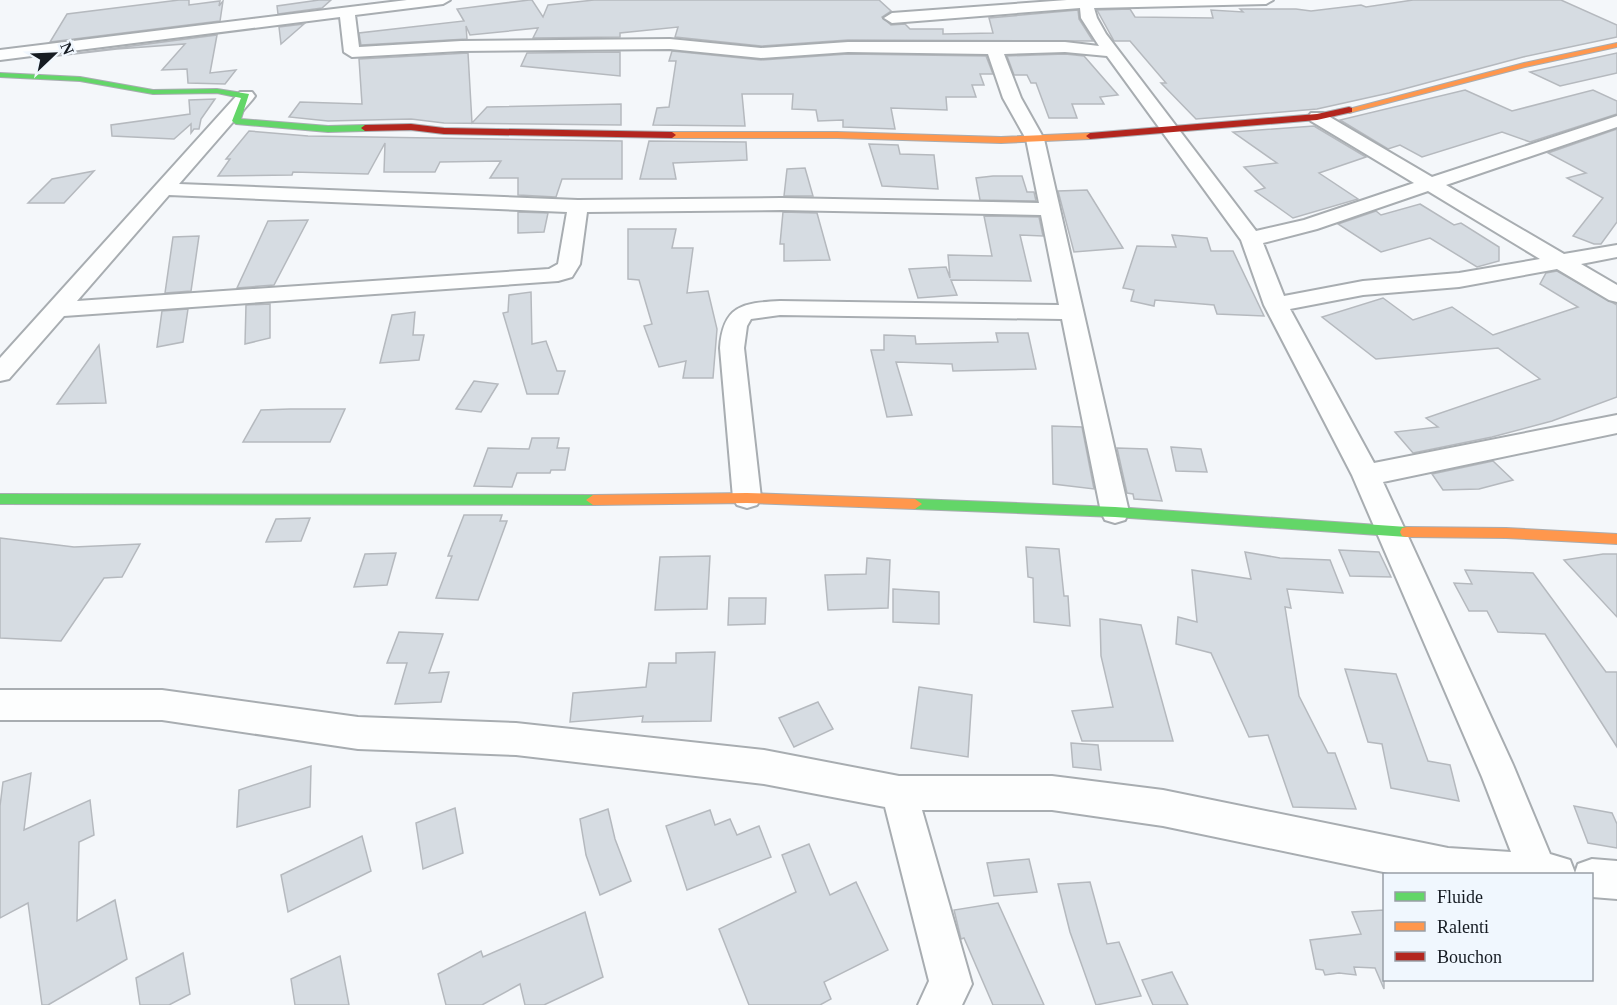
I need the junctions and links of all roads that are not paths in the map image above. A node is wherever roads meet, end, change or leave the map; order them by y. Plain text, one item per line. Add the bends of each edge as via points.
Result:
1 (443, 0) edge
2 (1266, 0) edge
3 (1086, 3) junction
4 (347, 12) junction
5 (892, 18) dead end
6 (1616, 46) edge
7 (994, 49) junction
8 (1112, 52) junction
9 (0, 56) edge
10 (0, 75) edge
11 (246, 96) junction
12 (1317, 117) junction
13 (1617, 121) edge
14 (1170, 127) junction
15 (1035, 139) junction
16 (1428, 184) junction
17 (162, 189) junction
18 (578, 206) junction
19 (1050, 209) junction
20 (1251, 239) junction
21 (1617, 251) edge
22 (1563, 263) junction
23 (1617, 296) edge
24 (1276, 305) junction
25 (60, 309) junction
26 (1072, 312) junction
27 (0, 373) edge
28 (1617, 424) edge
29 (1366, 475) junction
30 (747, 498) junction
31 (0, 499) edge
32 (1115, 512) junction
33 (1390, 532) junction
34 (1615, 542) edge
35 (0, 705) edge
36 (899, 793) junction
37 (1533, 873) edge
38 (1547, 873) edge
39 (1593, 878) edge
40 (1617, 880) edge
41 (939, 1005) edge

1 - 4 street
2 - 3 street
3 - 5 street
3 - 8 street via 1089,18
4 - 7 street via 352,52 461,46 670,44 761,53 848,47
4 - 9 street
6 - 12 street via 1524,64 1393,101
7 - 8 street via 1065,47
7 - 15 street via 1012,98
8 - 14 street
10 - 11 street via 80,79 153,92 217,91
11 - 15 street via 236,122 328,129 411,127 633,135
11 - 17 street
12 - 14 street
12 - 16 street
13 - 16 street
14 - 15 street
14 - 20 street
15 - 19 street
16 - 20 street via 1310,225
16 - 22 street
17 - 18 street
17 - 25 street
18 - 19 street via 781,204
18 - 25 street via 569,264 564,272 550,276
19 - 26 street
20 - 24 street
21 - 22 street
22 - 23 street
22 - 24 street via 1459,280 1363,288
24 - 29 street
25 - 27 street
26 - 30 street via 780,308 742,314 732,326 732,348
26 - 32 street
28 - 29 street
29 - 33 street
30 - 31 street
30 - 32 street
32 - 33 street
33 - 34 street via 1506,533
33 - 38 street
35 - 36 street via 162,705 358,733 516,739 764,767
36 - 37 street via 1052,793 1163,808 1448,867
36 - 41 street via 951,984
39 - 40 street

